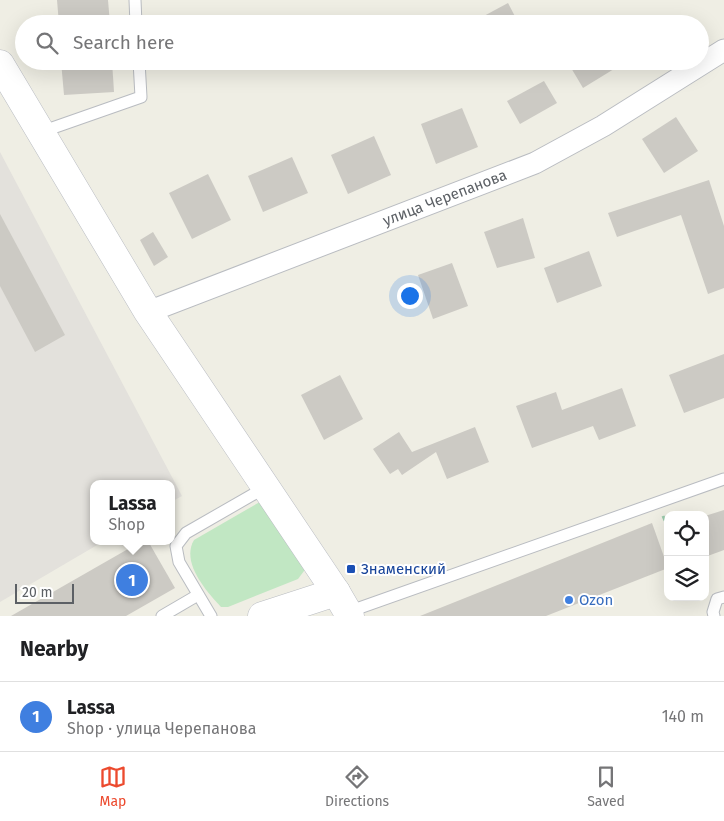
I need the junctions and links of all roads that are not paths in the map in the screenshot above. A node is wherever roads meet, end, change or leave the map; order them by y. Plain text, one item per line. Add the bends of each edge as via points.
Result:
1 (135, 0) edge
2 (136, 15) edge
3 (724, 50) edge
4 (709, 59) edge
5 (0, 64) edge
6 (138, 70) edge
7 (692, 70) edge
8 (41, 132) junction
9 (148, 312) junction
10 (724, 479) edge
11 (266, 487) junction
12 (198, 595) junction
13 (724, 597) edge
14 (345, 606) edge
15 (162, 616) edge
16 (211, 616) edge
17 (262, 616) edge
18 (714, 616) edge

1 - 2 lane
3 - 4 street, улица Черепанова
5 - 8 main road
6 - 8 lane via 140,97
7 - 9 street, улица Черепанова via 603,126 535,163
8 - 9 main road
9 - 11 main road
10 - 14 lane
11 - 12 lane via 186,533 176,546 179,562
11 - 14 main road
12 - 15 lane
12 - 16 lane
13 - 18 lane via 717,600
14 - 17 main road

